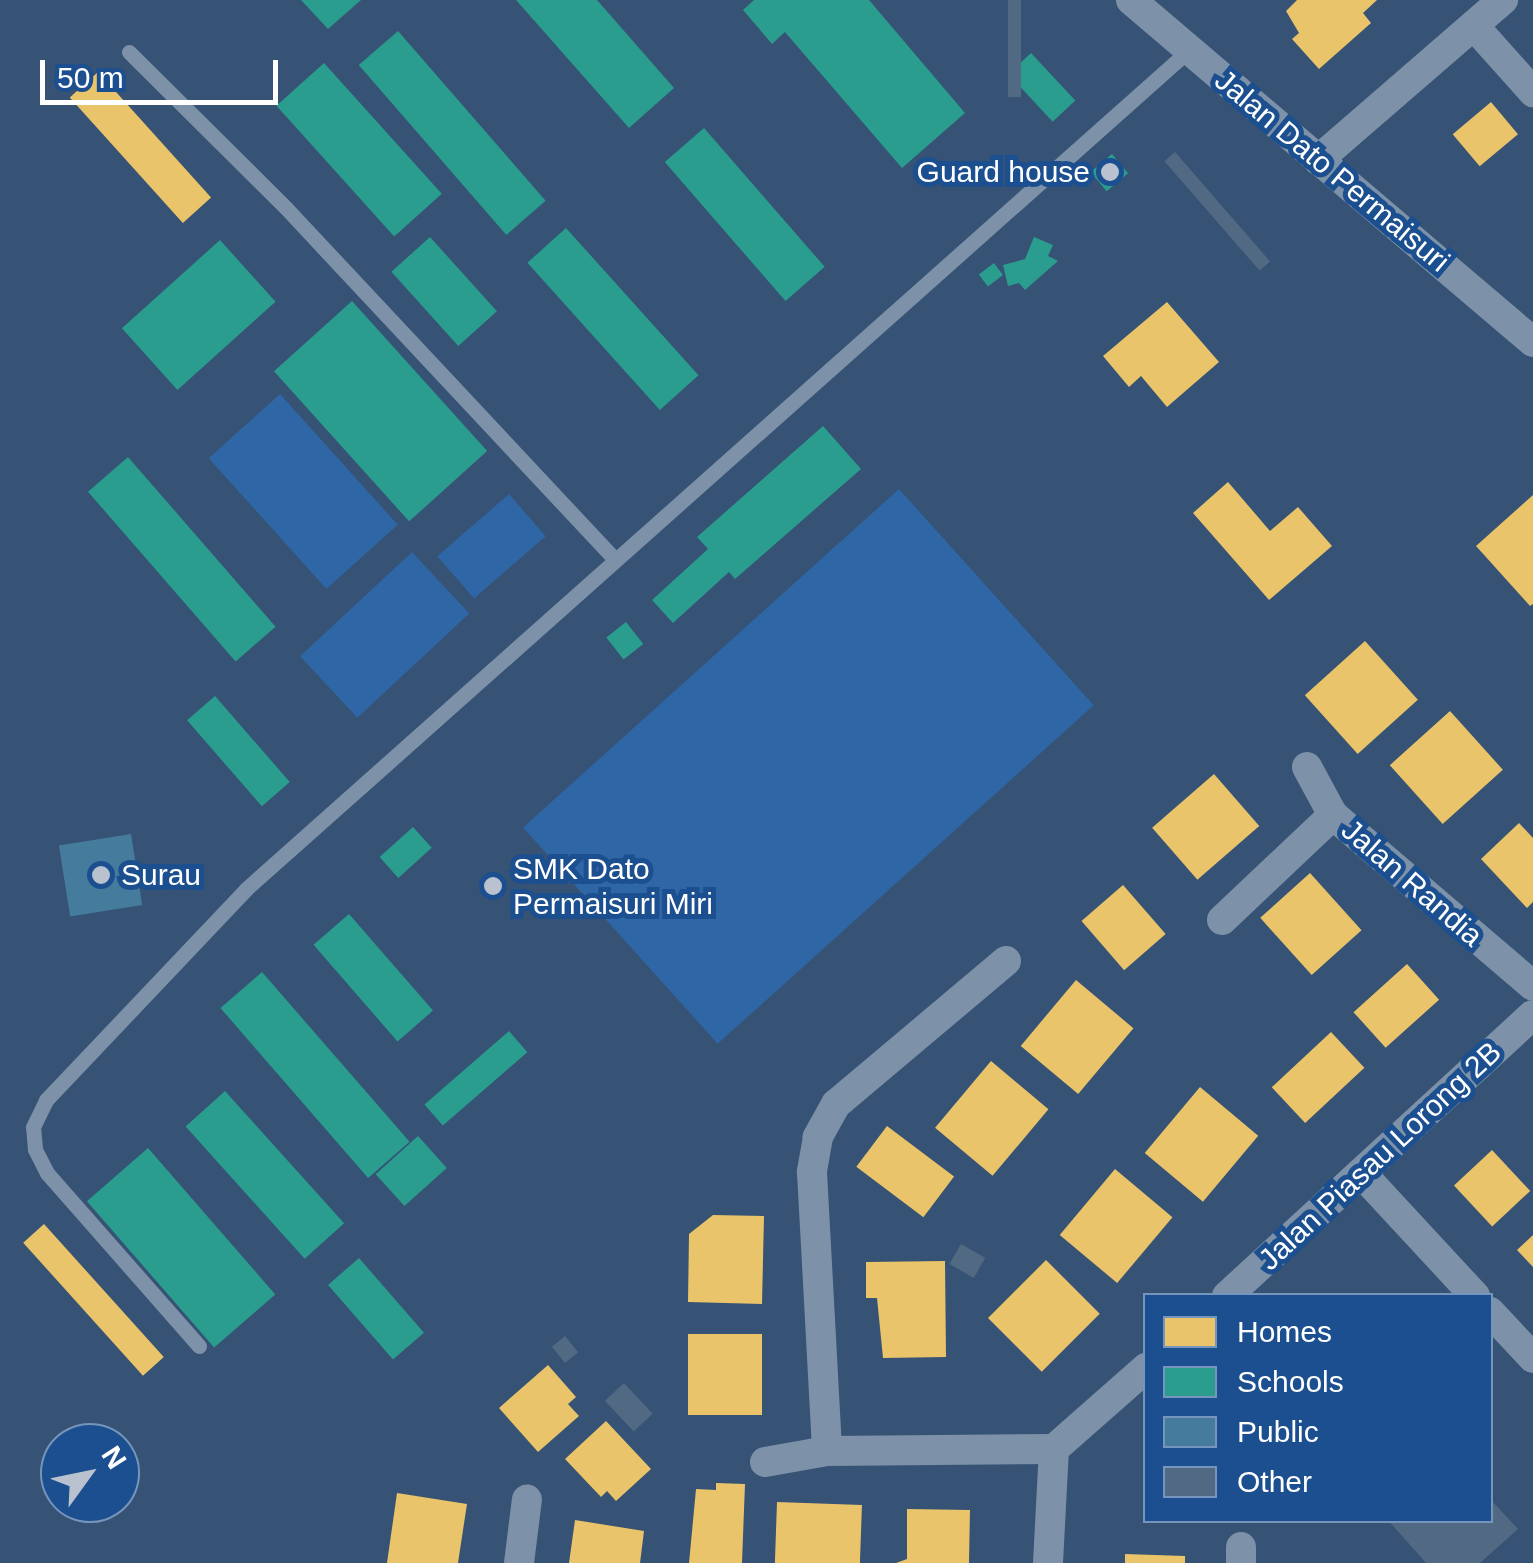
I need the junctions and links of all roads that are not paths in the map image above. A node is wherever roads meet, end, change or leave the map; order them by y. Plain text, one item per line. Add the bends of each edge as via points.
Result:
1 (1131, 0) edge
2 (1503, 0) edge
3 (1474, 26) junction
4 (1190, 49) junction
5 (129, 52) dead end
6 (1533, 92) edge
7 (1318, 160) junction
8 (1533, 342) edge
9 (614, 558) junction
10 (1307, 767) dead end
11 (1333, 815) junction
12 (1222, 920) dead end
13 (1006, 960) dead end
14 (1533, 986) edge
15 (1533, 1015) edge
16 (1363, 1175) junction
17 (1230, 1293) edge
18 (1472, 1293) edge
19 (1493, 1315) edge
20 (200, 1346) dead end
21 (1533, 1358) edge
22 (1143, 1371) edge
23 (1054, 1449) junction
24 (827, 1450) junction
25 (764, 1462) dead end
26 (527, 1499) dead end
27 (519, 1563) edge
28 (1048, 1563) edge

1 - 4 street, Jalan Dato Permaisuri
2 - 3 street
3 - 6 street
3 - 7 street
4 - 7 street, Jalan Dato Permaisuri
4 - 9 lane via 1067,165
5 - 9 lane via 286,208
7 - 8 street, Jalan Dato Permaisuri
9 - 20 lane via 246,889 46,1100 34,1127 34,1149 48,1172
10 - 11 street, Jalan Randia
11 - 12 street
11 - 14 street, Jalan Randia
13 - 24 street via 836,1104 818,1137 812,1172
15 - 16 street, Jalan Piasau Lorong 2B
16 - 17 street, Jalan Piasau Lorong 2B
16 - 18 street
19 - 21 street
22 - 23 street
23 - 24 street
23 - 28 street
24 - 25 street
26 - 27 street

